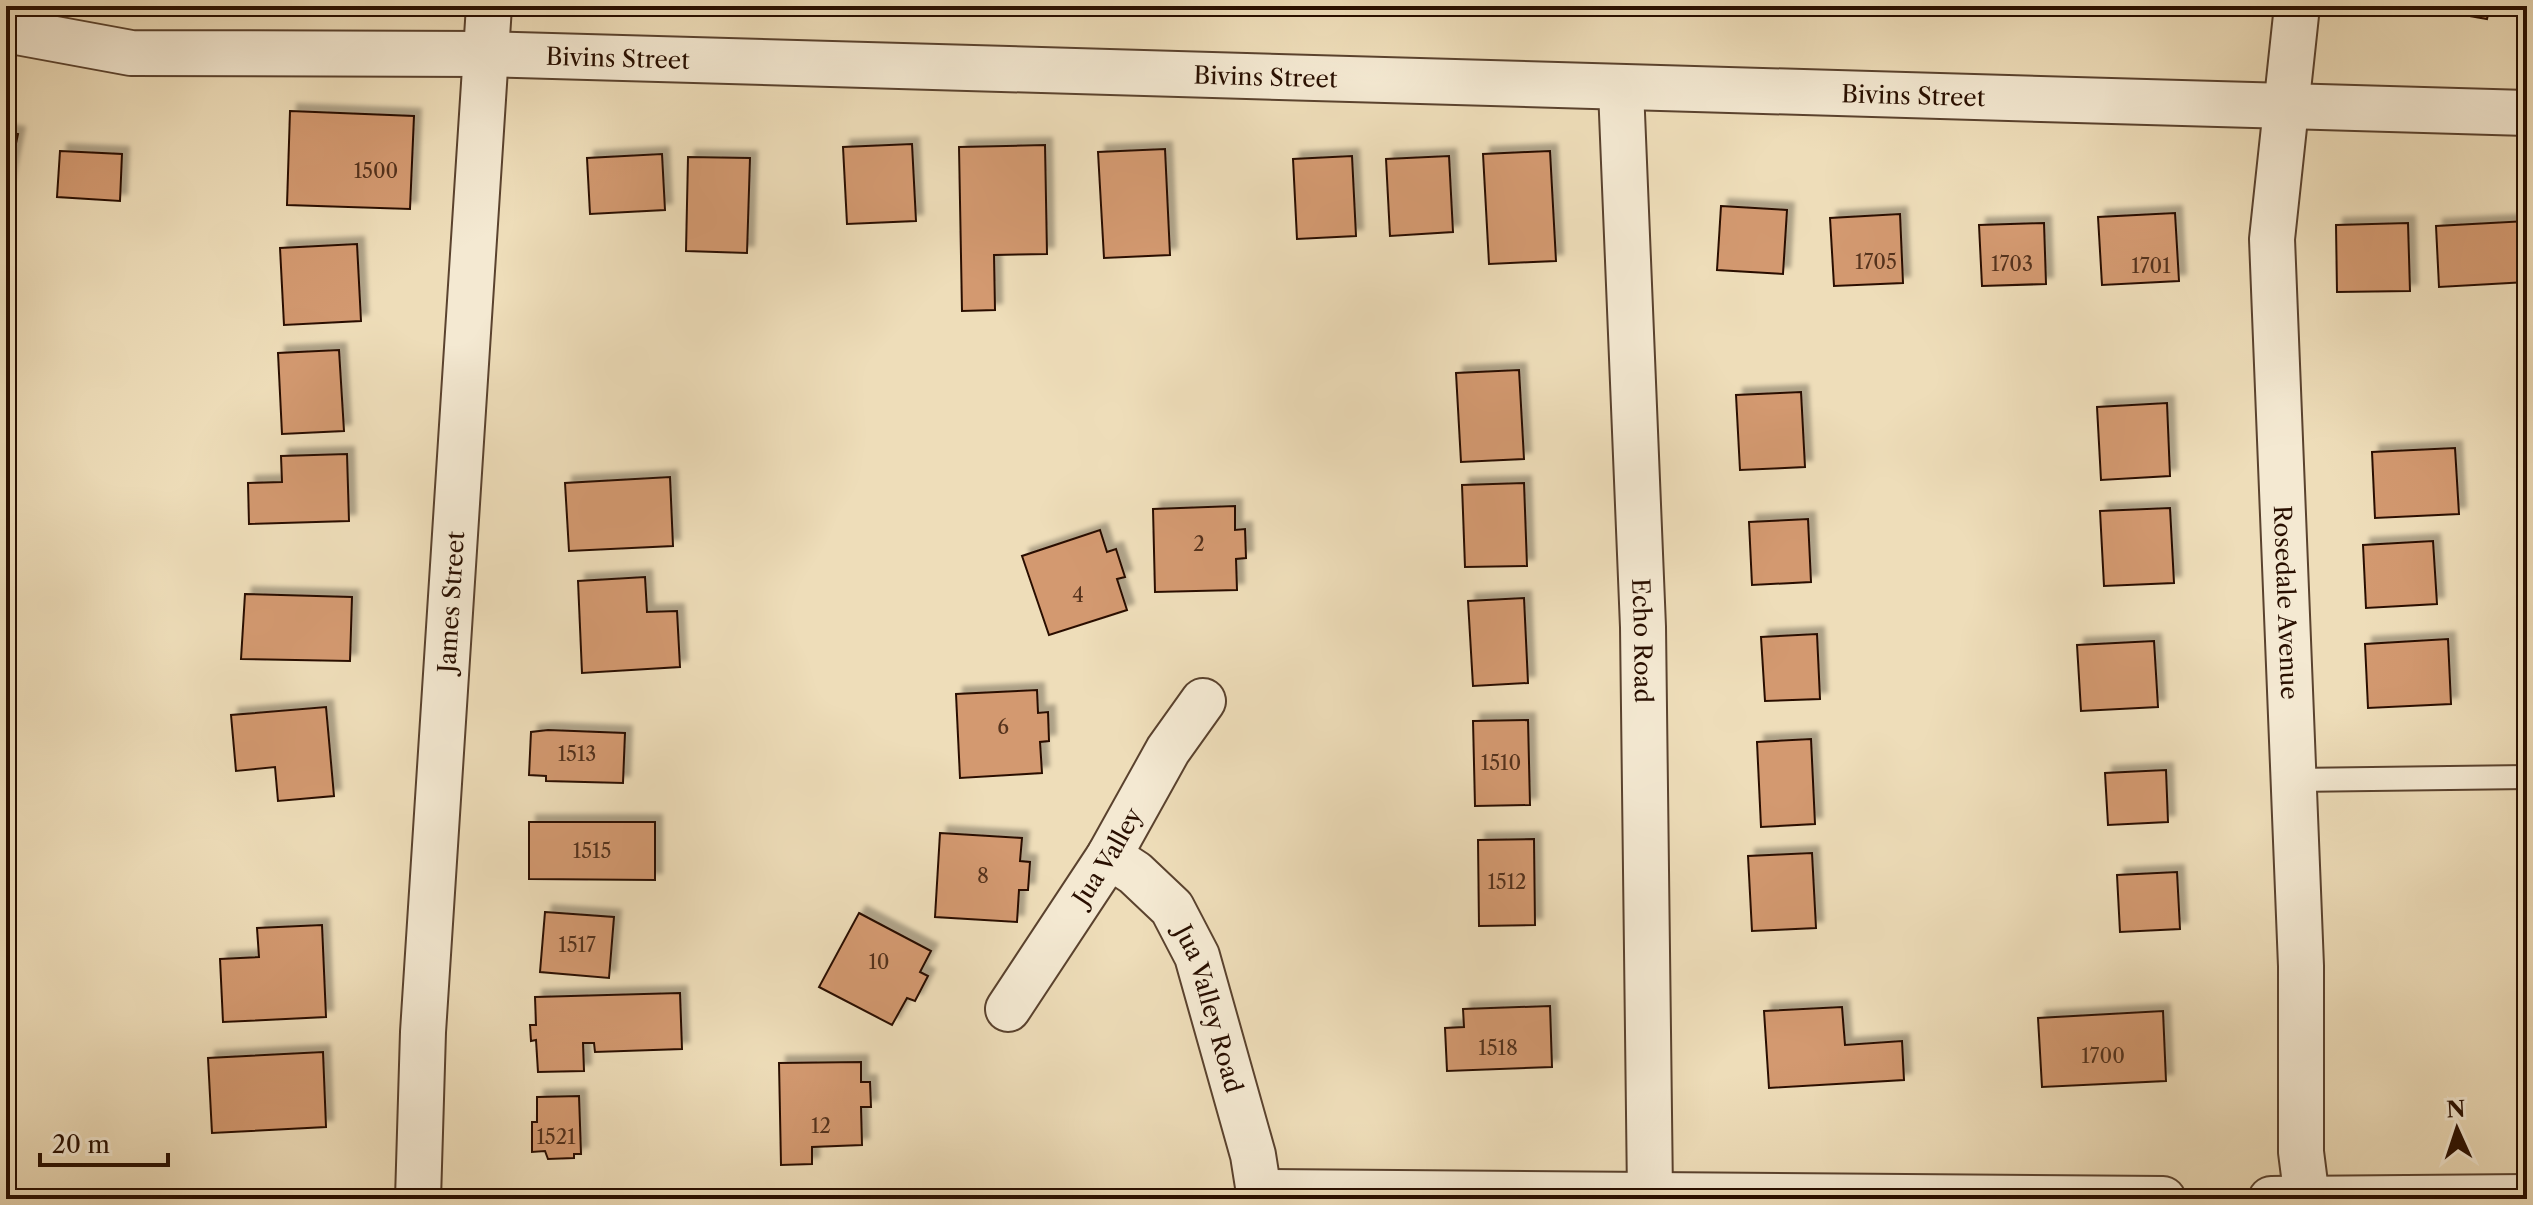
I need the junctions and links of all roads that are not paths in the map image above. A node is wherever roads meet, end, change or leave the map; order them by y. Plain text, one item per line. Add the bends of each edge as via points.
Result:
1 (489, 6) edge
2 (2297, 6) edge
3 (6, 30) edge
4 (486, 54) junction
5 (1621, 89) junction
6 (2285, 106) junction
7 (2527, 113) edge
8 (1203, 701) dead end
9 (2527, 777) edge
10 (2294, 780) junction
11 (1109, 856) junction
12 (1008, 1009) dead end
13 (1650, 1194) junction
14 (1260, 1196) edge
15 (2527, 1197) edge
16 (418, 1199) edge
17 (2163, 1199) edge
18 (2271, 1199) edge
19 (2308, 1199) edge

1 - 4 street, James Street
2 - 6 street, Rosedale Avenue
3 - 4 street, Bivins Street via 131,53
4 - 5 street, Bivins Street
4 - 16 street, James Street via 423,1032
5 - 6 street, Bivins Street
5 - 13 street, Echo Road via 1643,627
6 - 7 street, Bivins Street
6 - 10 street, Rosedale Avenue via 2272,239
8 - 11 street, Jua Valley via 1168,750
9 - 10 lane
10 - 19 street, Rosedale Avenue via 2301,1152
11 - 12 street, Jua Valley
11 - 14 street, Jua Valley Road via 1172,908 1197,956
13 - 14 street
13 - 17 street
15 - 19 street
18 - 19 street

